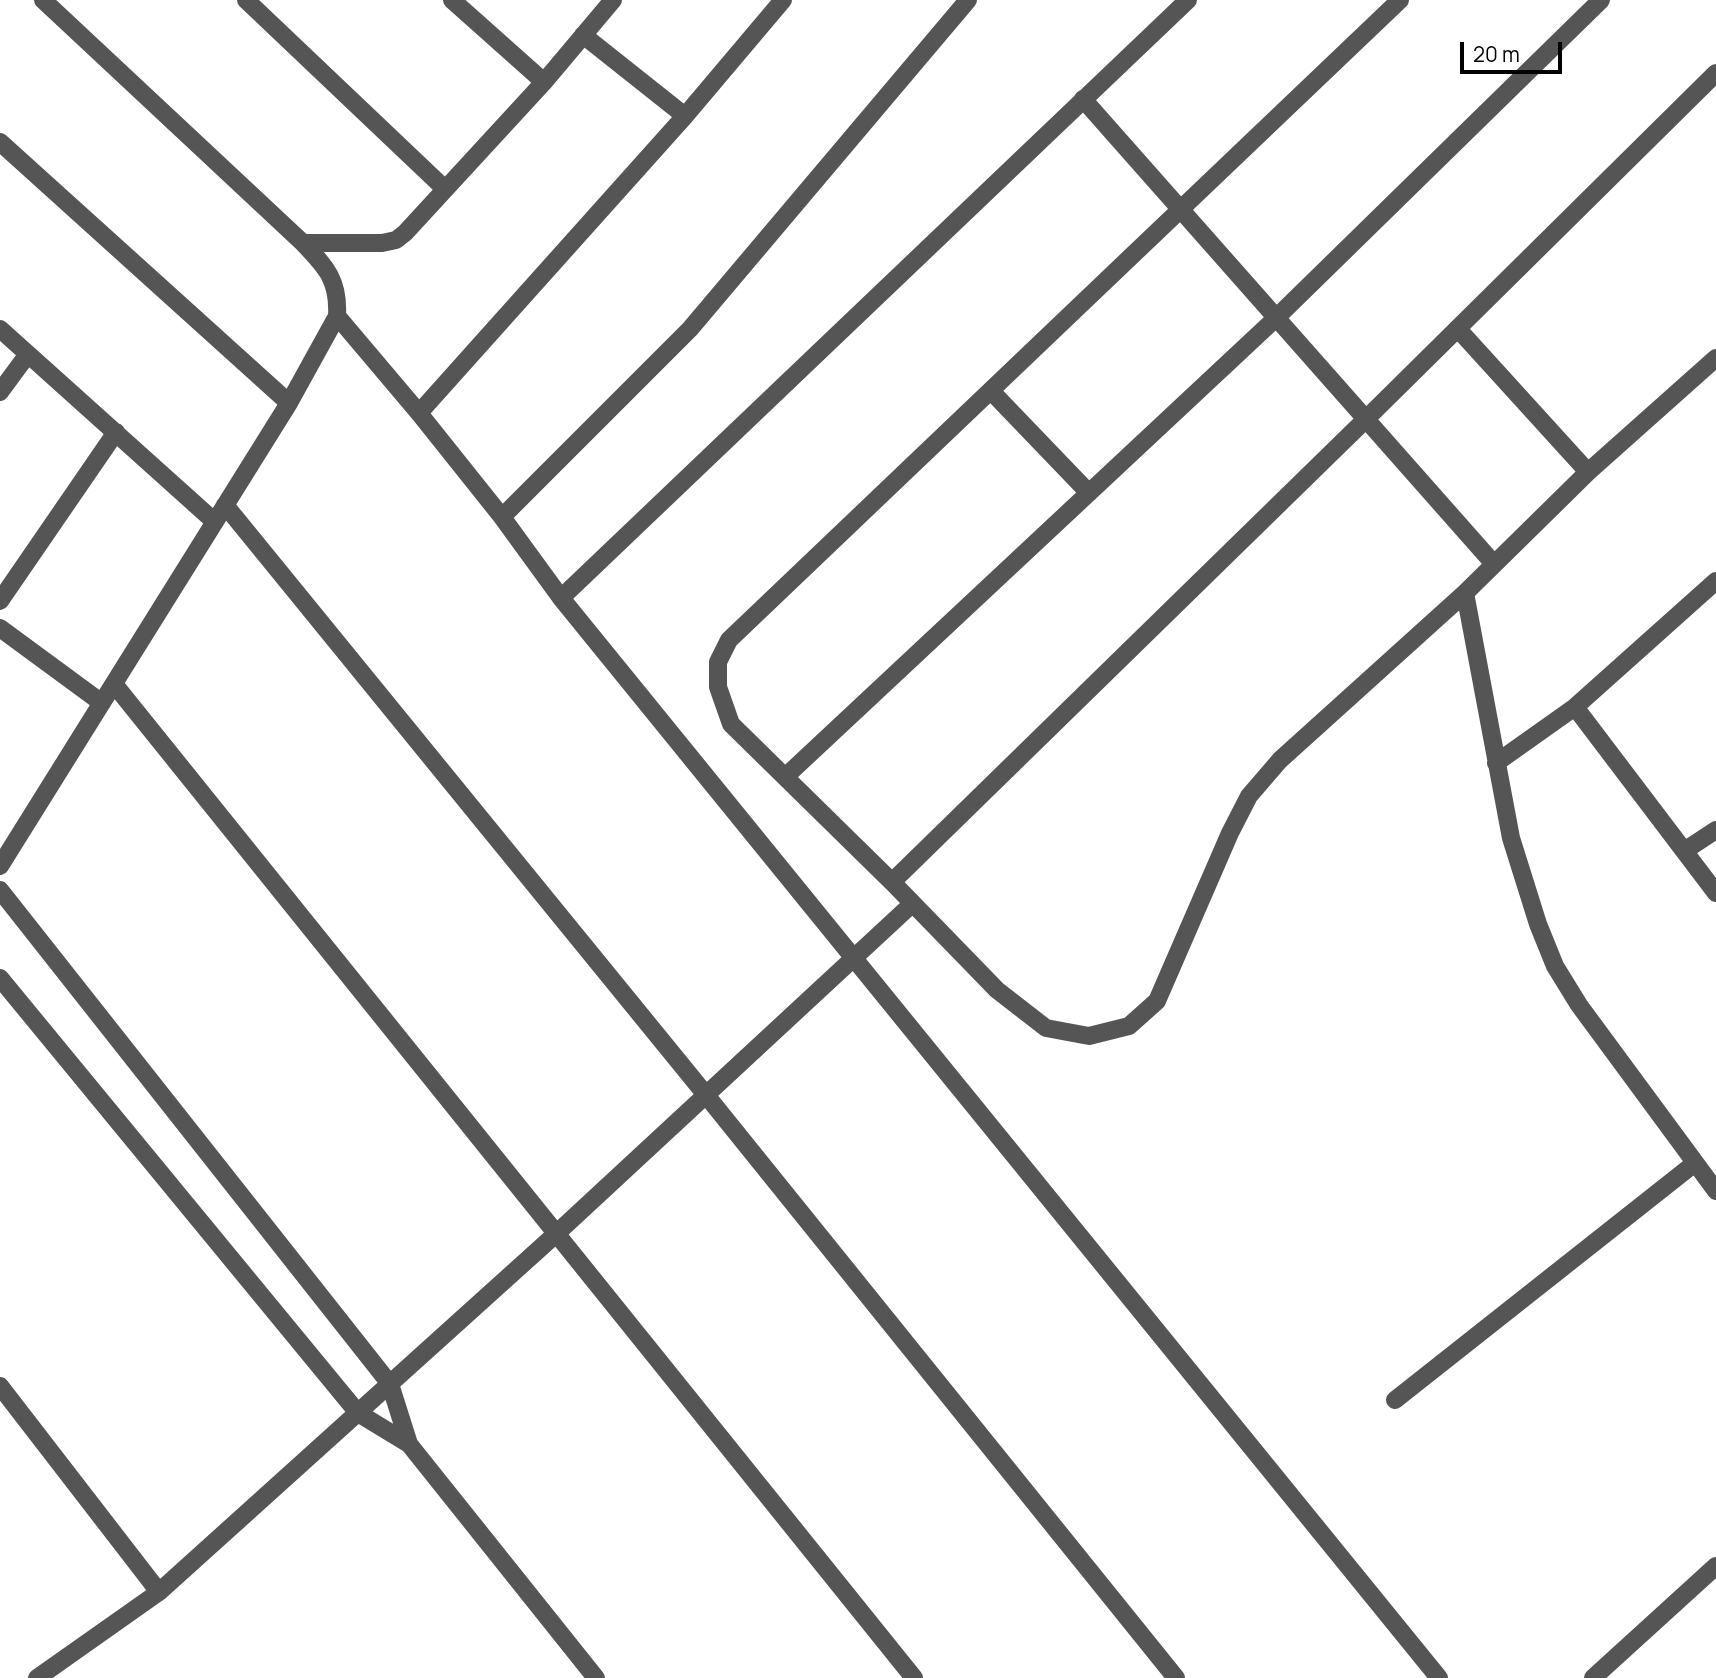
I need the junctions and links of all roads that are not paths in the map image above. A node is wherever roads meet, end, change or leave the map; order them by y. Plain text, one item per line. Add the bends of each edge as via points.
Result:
1 (43, 0) edge
2 (246, 0) edge
3 (452, 0) edge
4 (613, 0) edge
5 (783, 0) edge
6 (968, 0) edge
7 (1188, 0) edge
8 (1399, 0) edge
9 (1601, 0) edge
10 (583, 35) junction
11 (1716, 73) edge
12 (544, 82) junction
13 (1083, 99) junction
14 (685, 116) junction
15 (0, 142) edge
16 (445, 188) junction
17 (1181, 211) junction
18 (303, 243) junction
19 (337, 316) junction
20 (1276, 318) junction
21 (1458, 328) junction
22 (0, 329) edge
23 (28, 354) junction
24 (1716, 358) edge
25 (991, 391) junction
26 (0, 392) edge
27 (289, 403) junction
28 (419, 413) junction
29 (1365, 420) junction
30 (116, 432) junction
31 (1588, 471) junction
32 (1089, 493) junction
33 (225, 505) junction
34 (502, 517) junction
35 (215, 522) junction
36 (1494, 564) junction
37 (1716, 580) edge
38 (1465, 593) junction
39 (561, 598) junction
40 (0, 601) edge
41 (0, 628) edge
42 (114, 684) junction
43 (103, 704) junction
44 (1575, 707) junction
45 (1496, 762) junction
46 (785, 777) junction
47 (1716, 830) edge
48 (1684, 851) junction
49 (0, 866) edge
50 (892, 882) junction
51 (0, 890) edge
52 (1716, 894) edge
53 (912, 904) junction
54 (854, 958) junction
55 (0, 978) edge
56 (706, 1095) junction
57 (1695, 1163) junction
58 (1716, 1191) edge
59 (557, 1233) junction
60 (390, 1384) junction
61 (0, 1386) edge
62 (1395, 1400) dead end
63 (358, 1413) junction
64 (409, 1444) junction
65 (1716, 1566) edge
66 (159, 1592) junction
67 (37, 1678) edge
68 (596, 1678) edge
69 (914, 1678) edge
70 (1176, 1678) edge
71 (1439, 1678) edge
72 (1593, 1678) edge

1 - 18 street
2 - 16 street
3 - 12 street
4 - 10 street
5 - 14 street
6 - 34 street via 690,329
7 - 13 street
8 - 17 street
9 - 20 street
10 - 12 street
10 - 14 street
11 - 21 street
12 - 16 street
13 - 17 street
13 - 39 street
14 - 28 street
15 - 27 street
16 - 18 street via 396,240
17 - 20 street
17 - 25 street
18 - 19 street via 332,280
19 - 27 street
19 - 28 street
20 - 29 street
20 - 32 street
21 - 29 street
21 - 31 street
22 - 23 street
23 - 26 street
23 - 30 street
24 - 31 street
25 - 32 street
25 - 46 street via 729,640 718,662 718,687 731,724
27 - 33 street
28 - 34 street
29 - 36 street
29 - 50 street
30 - 35 street
30 - 40 street
31 - 36 street
32 - 46 street
33 - 35 street
33 - 56 street
34 - 39 street
35 - 42 street
36 - 38 street
37 - 44 street
38 - 45 street
38 - 53 street via 1280,760 1249,796 1157,1001 1129,1026 1089,1036 1046,1028 996,990
39 - 54 street
41 - 43 street
42 - 43 street
42 - 59 street
43 - 49 street
44 - 45 street
44 - 48 street
45 - 57 street via 1511,838 1555,966
46 - 50 street
47 - 48 street
48 - 52 street
50 - 53 street
51 - 60 street
53 - 54 street
54 - 56 street
54 - 71 street
55 - 63 street
56 - 59 street
56 - 70 street
57 - 58 street
57 - 62 street
59 - 60 street
59 - 69 street
60 - 63 street
60 - 64 street
61 - 66 street
63 - 64 street
63 - 66 street
64 - 68 street
65 - 72 street
66 - 67 street

